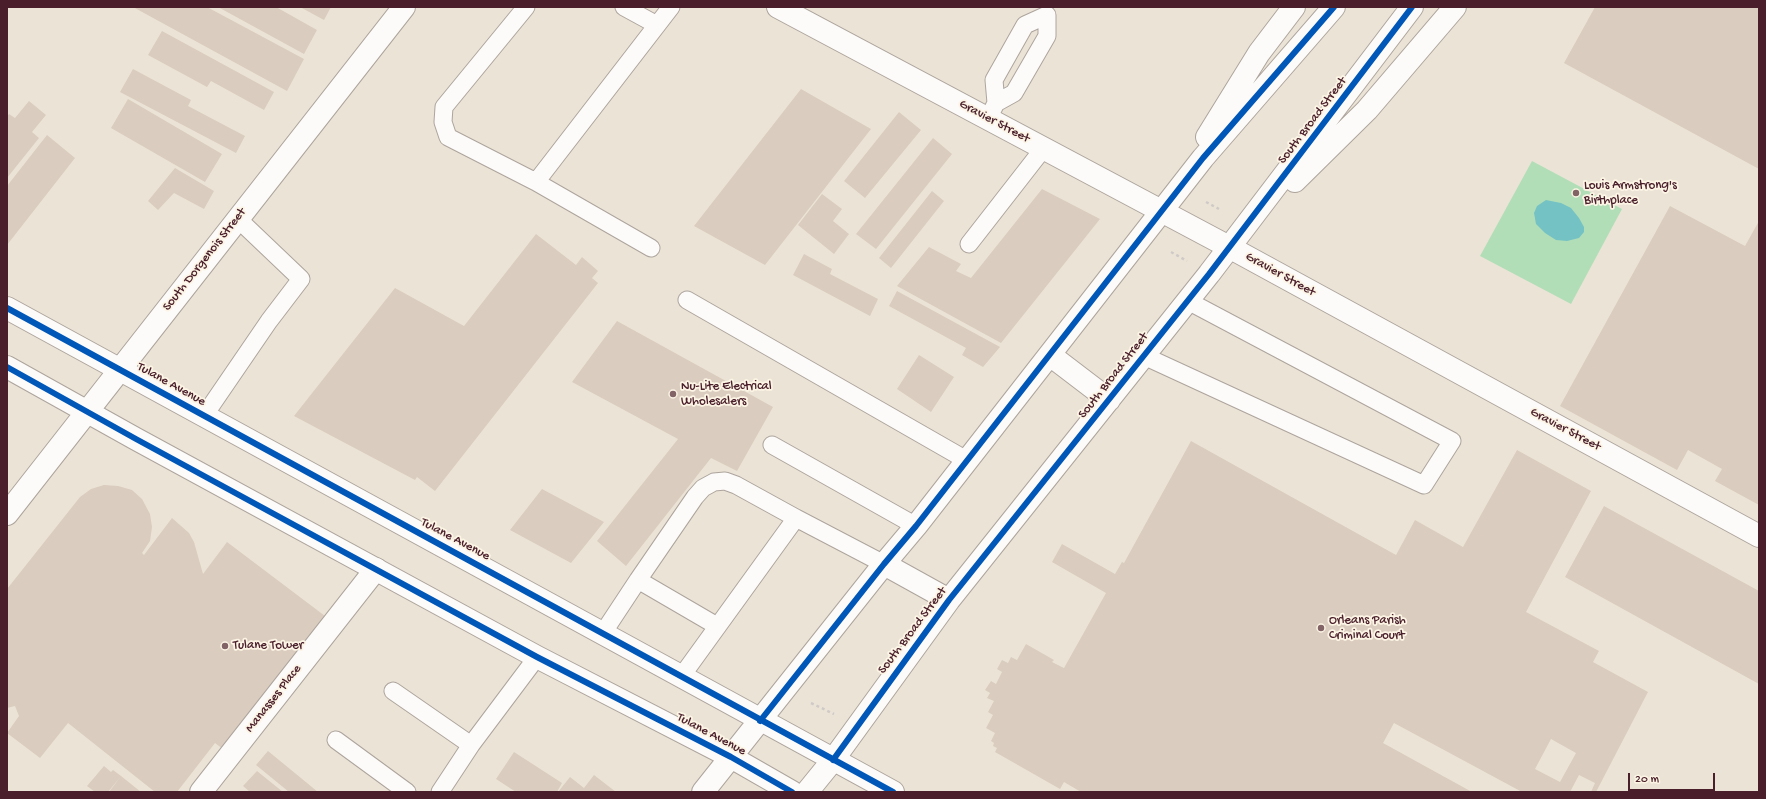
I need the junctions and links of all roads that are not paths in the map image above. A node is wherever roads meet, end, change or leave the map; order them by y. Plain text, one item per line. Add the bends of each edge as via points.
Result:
1 (404, 7) edge
2 (526, 7) edge
3 (624, 7) edge
4 (671, 7) edge
5 (778, 7) edge
6 (1294, 7) edge
7 (1334, 7) edge
8 (1412, 7) edge
9 (1455, 7) edge
10 (657, 25) junction
11 (992, 111) junction
12 (1043, 149) junction
13 (536, 182) junction
14 (1162, 211) junction
15 (238, 219) junction
16 (969, 244) dead end
17 (1229, 247) junction
18 (651, 248) dead end
19 (687, 300) dead end
20 (1188, 300) junction
21 (7, 308) edge
22 (1050, 355) junction
23 (1144, 356) junction
24 (7, 367) edge
25 (120, 369) junction
26 (1109, 400) junction
27 (87, 412) junction
28 (204, 416) junction
29 (772, 445) dead end
30 (968, 461) junction
31 (7, 514) edge
32 (796, 518) junction
33 (916, 526) junction
34 (1759, 536) edge
35 (884, 564) junction
36 (376, 569) junction
37 (638, 580) junction
38 (949, 600) junction
39 (717, 626) junction
40 (603, 632) junction
41 (537, 657) junction
42 (681, 677) junction
43 (393, 691) dead end
44 (760, 721) junction
45 (336, 740) dead end
46 (471, 745) junction
47 (731, 757) junction
48 (833, 760) junction
49 (201, 792) edge
50 (407, 792) edge
51 (440, 792) edge
52 (703, 792) edge
53 (792, 792) edge
54 (807, 792) edge
55 (893, 792) edge

1 - 15 main road, South Dorgenois Street
2 - 13 lane via 444,107 443,122 448,137
3 - 10 lane
4 - 10 lane
5 - 11 main road, Gravier Street
6 - 14 main road via 1259,53
7 - 14 main road via 1203,158
8 - 17 main road, South Broad Street
9 - 17 main road via 1367,110
10 - 13 lane
11 - 11 lane via 1014,93 1047,36 1046,15 1025,25 994,80
11 - 12 main road, Gravier Street
12 - 14 main road, Gravier Street
12 - 16 lane
13 - 18 lane
14 - 17 main road, Gravier Street
14 - 22 main road
15 - 25 main road, South Dorgenois Street
15 - 28 lane via 301,279
17 - 20 main road, South Broad Street
17 - 34 main road, Gravier Street
19 - 30 lane
20 - 23 main road, South Broad Street
20 - 23 lane via 1452,441 1424,485
21 - 25 main road, Tulane Avenue
22 - 26 main road
22 - 30 main road
23 - 26 main road, South Broad Street
24 - 27 main road, Tulane Avenue
25 - 27 main road, South Dorgenois Street
25 - 28 main road, Tulane Avenue
26 - 38 main road, South Broad Street
27 - 31 main road, South Dorgenois Street
27 - 36 main road, Tulane Avenue
28 - 40 main road, Tulane Avenue
29 - 33 lane
30 - 33 main road
32 - 35 lane
32 - 37 lane via 736,485 725,481 714,482 695,497
32 - 39 lane
33 - 35 main road
35 - 38 main road
35 - 44 main road
36 - 41 main road, Tulane Avenue
36 - 49 main road, Manasses Place
37 - 39 lane
37 - 40 lane
38 - 48 main road, South Broad Street
39 - 42 lane
40 - 42 main road, Tulane Avenue
41 - 46 lane
41 - 47 main road, Tulane Avenue
42 - 44 main road, Tulane Avenue
43 - 46 lane
44 - 47 main road
44 - 48 main road, Tulane Avenue
45 - 50 lane
46 - 51 lane
47 - 52 main road
47 - 53 main road, Tulane Avenue
48 - 54 main road, South Broad Street
48 - 55 main road, Tulane Avenue

